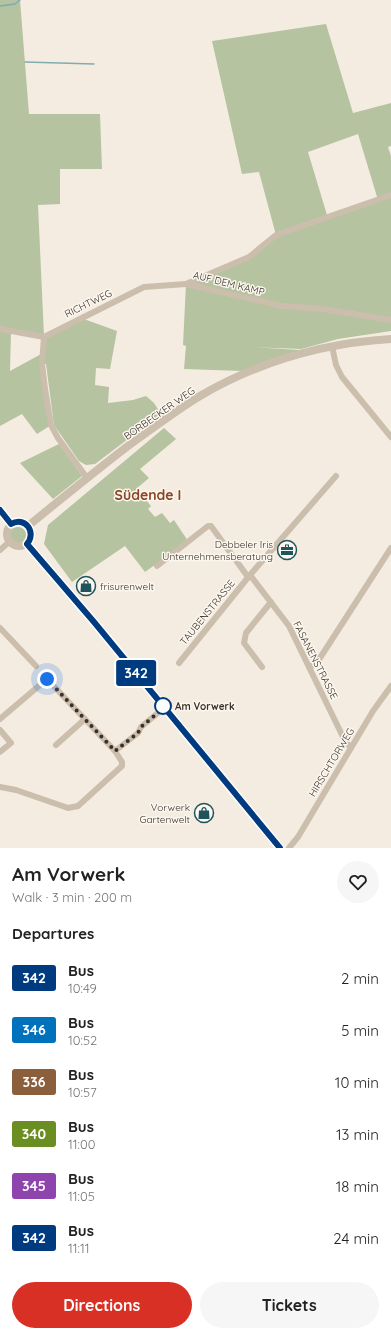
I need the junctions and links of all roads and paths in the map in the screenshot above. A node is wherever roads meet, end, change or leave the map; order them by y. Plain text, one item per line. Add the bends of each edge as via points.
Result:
1 (391, 195) edge
2 (186, 284) junction
3 (391, 320) edge
4 (0, 329) edge
5 (44, 337) junction
6 (391, 340) edge
7 (332, 346) junction
8 (391, 437) edge
9 (336, 476) dead end
10 (87, 478) junction
11 (0, 510) edge
12 (11, 524) junction
13 (28, 526) junction
14 (9, 542) junction
15 (27, 544) junction
16 (391, 548) edge
17 (0, 550) edge
18 (157, 566) dead end
19 (249, 576) junction
20 (271, 602) junction
21 (0, 628) edge
22 (179, 663) dead end
23 (36, 666) dead end
24 (262, 667) dead end
25 (310, 667) junction
26 (391, 686) edge
27 (165, 707) junction
28 (0, 719) edge
29 (85, 719) junction
30 (0, 730) edge
31 (56, 745) dead end
32 (351, 748) junction
33 (115, 751) junction
34 (0, 752) edge
35 (0, 787) edge
36 (280, 848) edge
37 (289, 848) edge

1 - 2 street, AUF DEM KAMP via 276,235 249,257
2 - 3 street, AUF DEM KAMP via 282,306 323,309
2 - 5 street, RICHTWEG via 144,288
4 - 5 street
5 - 10 street via 42,364 51,425
6 - 7 street, BORBECKER WEG
7 - 8 street via 336,365 342,377
7 - 10 street, BORBECKER WEG via 268,364 200,396 168,416
9 - 19 street
10 - 13 street, BORBECKER WEG
11 - 12 street
12 - 13 street via 21,522
12 - 14 street via 6,533
13 - 15 street via 31,537
14 - 15 street via 19,547
14 - 17 street
15 - 27 street
16 - 25 street via 320,658
18 - 19 street, FASANENSTRASSE via 198,533 211,526
19 - 20 street, FASANENSTRASSE
19 - 22 street, TAUBENSTRASSE
20 - 24 street via 246,633 244,643
20 - 25 street, FASANENSTRASSE via 289,626
21 - 23 street
25 - 32 street, FASANENSTRASSE via 345,741
26 - 32 street, HIRSCHTORWEG
27 - 33 street
27 - 36 street
28 - 29 street via 47,679
29 - 31 street
29 - 33 street
30 - 34 street via 11,742
32 - 37 street, HIRSCHTORWEG
33 - 35 street via 122,766 78,806 68,808

